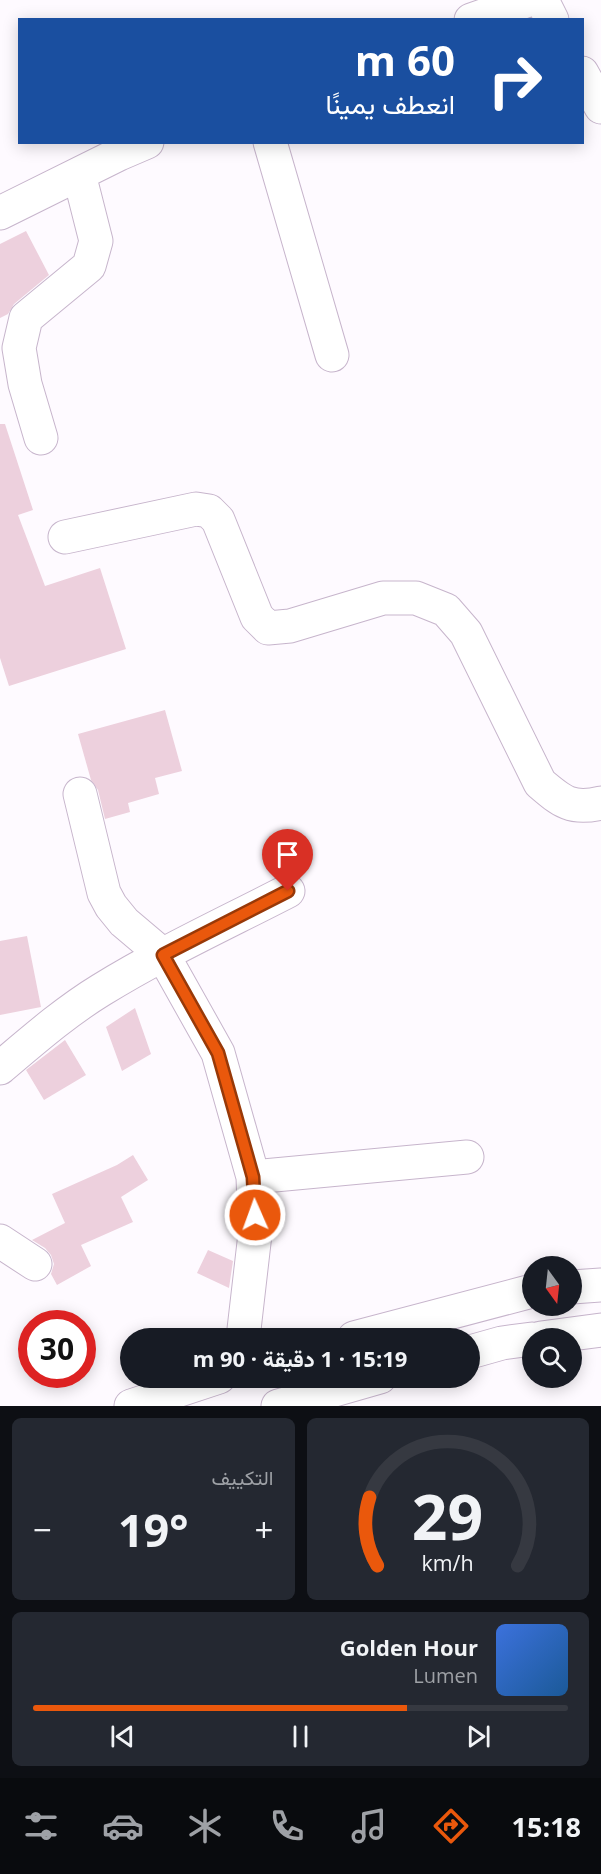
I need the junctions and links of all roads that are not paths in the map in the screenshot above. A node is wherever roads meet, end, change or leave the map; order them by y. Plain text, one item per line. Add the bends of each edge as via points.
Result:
1 (529, 0) edge
2 (542, 0) edge
3 (477, 18) edge
4 (551, 18) edge
5 (584, 77) edge
6 (601, 107) edge
7 (143, 144) edge
8 (271, 144) edge
9 (79, 174) junction
10 (0, 213) edge
11 (332, 355) dead end
12 (41, 438) dead end
13 (65, 537) dead end
14 (80, 794) dead end
15 (601, 803) edge
16 (288, 891) dead end
17 (163, 955) junction
18 (0, 1068) edge
19 (467, 1157) dead end
20 (253, 1177) junction
21 (0, 1241) edge
22 (35, 1264) dead end
23 (601, 1285) edge
24 (582, 1286) edge
25 (522, 1294) edge
26 (244, 1328) edge
27 (392, 1328) edge
28 (601, 1330) edge
29 (582, 1333) edge
30 (522, 1340) edge
31 (480, 1349) edge
32 (186, 1388) edge
33 (342, 1388) edge
34 (283, 1405) edge
35 (131, 1406) edge

1 - 3 street
2 - 4 street
5 - 6 street
7 - 9 street
8 - 11 street
9 - 10 street
9 - 12 street via 96,241 89,266 26,318 20,348 25,384
13 - 15 street via 196,509 209,511 218,520 257,617 268,628 290,626 383,598 416,598 446,610 466,633 540,783 561,801 585,807
14 - 17 street via 104,892 111,906
16 - 17 street
17 - 18 street via 101,990
17 - 20 street via 218,1053
19 - 20 street
20 - 26 street via 255,1234
21 - 22 street
23 - 24 street
25 - 27 street
28 - 29 street
30 - 31 street
32 - 35 street
33 - 34 street

